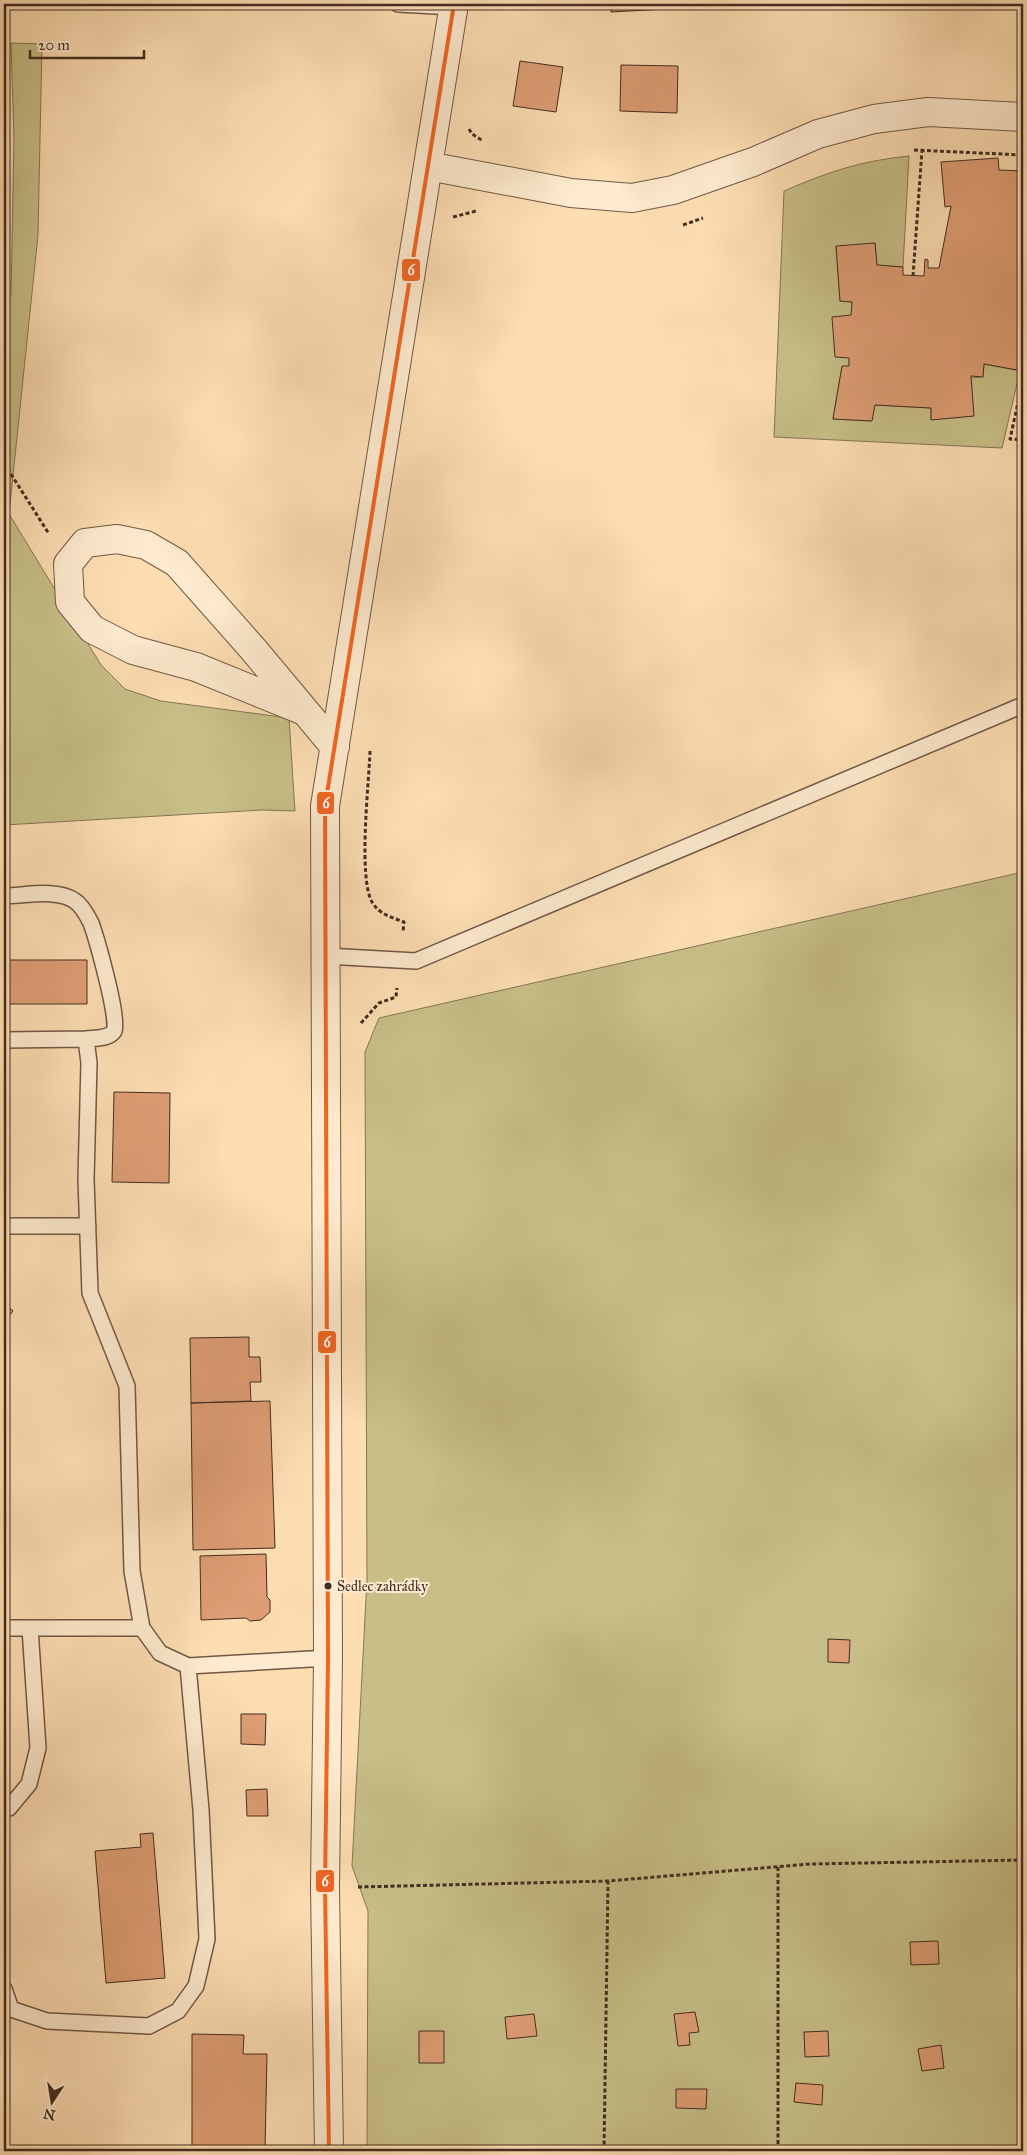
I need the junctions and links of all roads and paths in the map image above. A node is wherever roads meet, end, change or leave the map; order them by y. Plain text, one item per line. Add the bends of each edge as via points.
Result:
1 (398, 4) edge
2 (454, 5) edge
3 (1023, 117) edge
4 (465, 121) dead end
5 (492, 144) dead end
6 (922, 150) dead end
7 (428, 166) junction
8 (913, 276) dead end
9 (1023, 380) edge
10 (1023, 440) edge
11 (4, 463) edge
12 (68, 564) junction
13 (1023, 705) edge
14 (302, 710) junction
15 (335, 747) junction
16 (4, 896) edge
17 (326, 956) junction
18 (86, 1039) junction
19 (4, 1040) edge
20 (4, 1226) edge
21 (88, 1226) junction
22 (4, 1628) edge
23 (30, 1628) junction
24 (142, 1628) junction
25 (328, 1658) junction
26 (188, 1666) junction
27 (4, 1808) edge
28 (1023, 1860) edge
29 (778, 1867) junction
30 (608, 1881) junction
31 (325, 1887) junction
32 (4, 1989) edge
33 (329, 2151) edge
34 (604, 2151) edge
35 (778, 2151) edge

1 - 2 lane
2 - 7 street
3 - 7 street via 928,112 874,119 818,134 753,162 673,190 632,198 571,193
4 - 5 path via 472,134
6 - 8 path
7 - 15 street
9 - 10 path via 1010,439
11 - 12 path
12 - 14 street via 70,602 92,629 133,650 196,667
12 - 14 street via 85,543 117,538 146,544 177,563
13 - 17 lane via 416,961
14 - 15 street
15 - 17 street via 325,806
16 - 18 lane via 56,894 76,901 90,922 116,1024 107,1037
17 - 25 street
18 - 19 lane
18 - 21 lane via 89,1063
20 - 21 lane
21 - 24 lane via 90,1293 127,1386 132,1571
22 - 23 lane
23 - 24 lane
23 - 27 lane via 38,1748 29,1784 9,1808
24 - 26 lane via 160,1653
25 - 26 lane
25 - 31 street
26 - 32 lane via 201,1810 207,1939 196,1986 178,2011 149,2026 47,2021 11,2009
28 - 29 path
29 - 30 path
29 - 35 path
30 - 31 path
30 - 34 path
31 - 33 street

